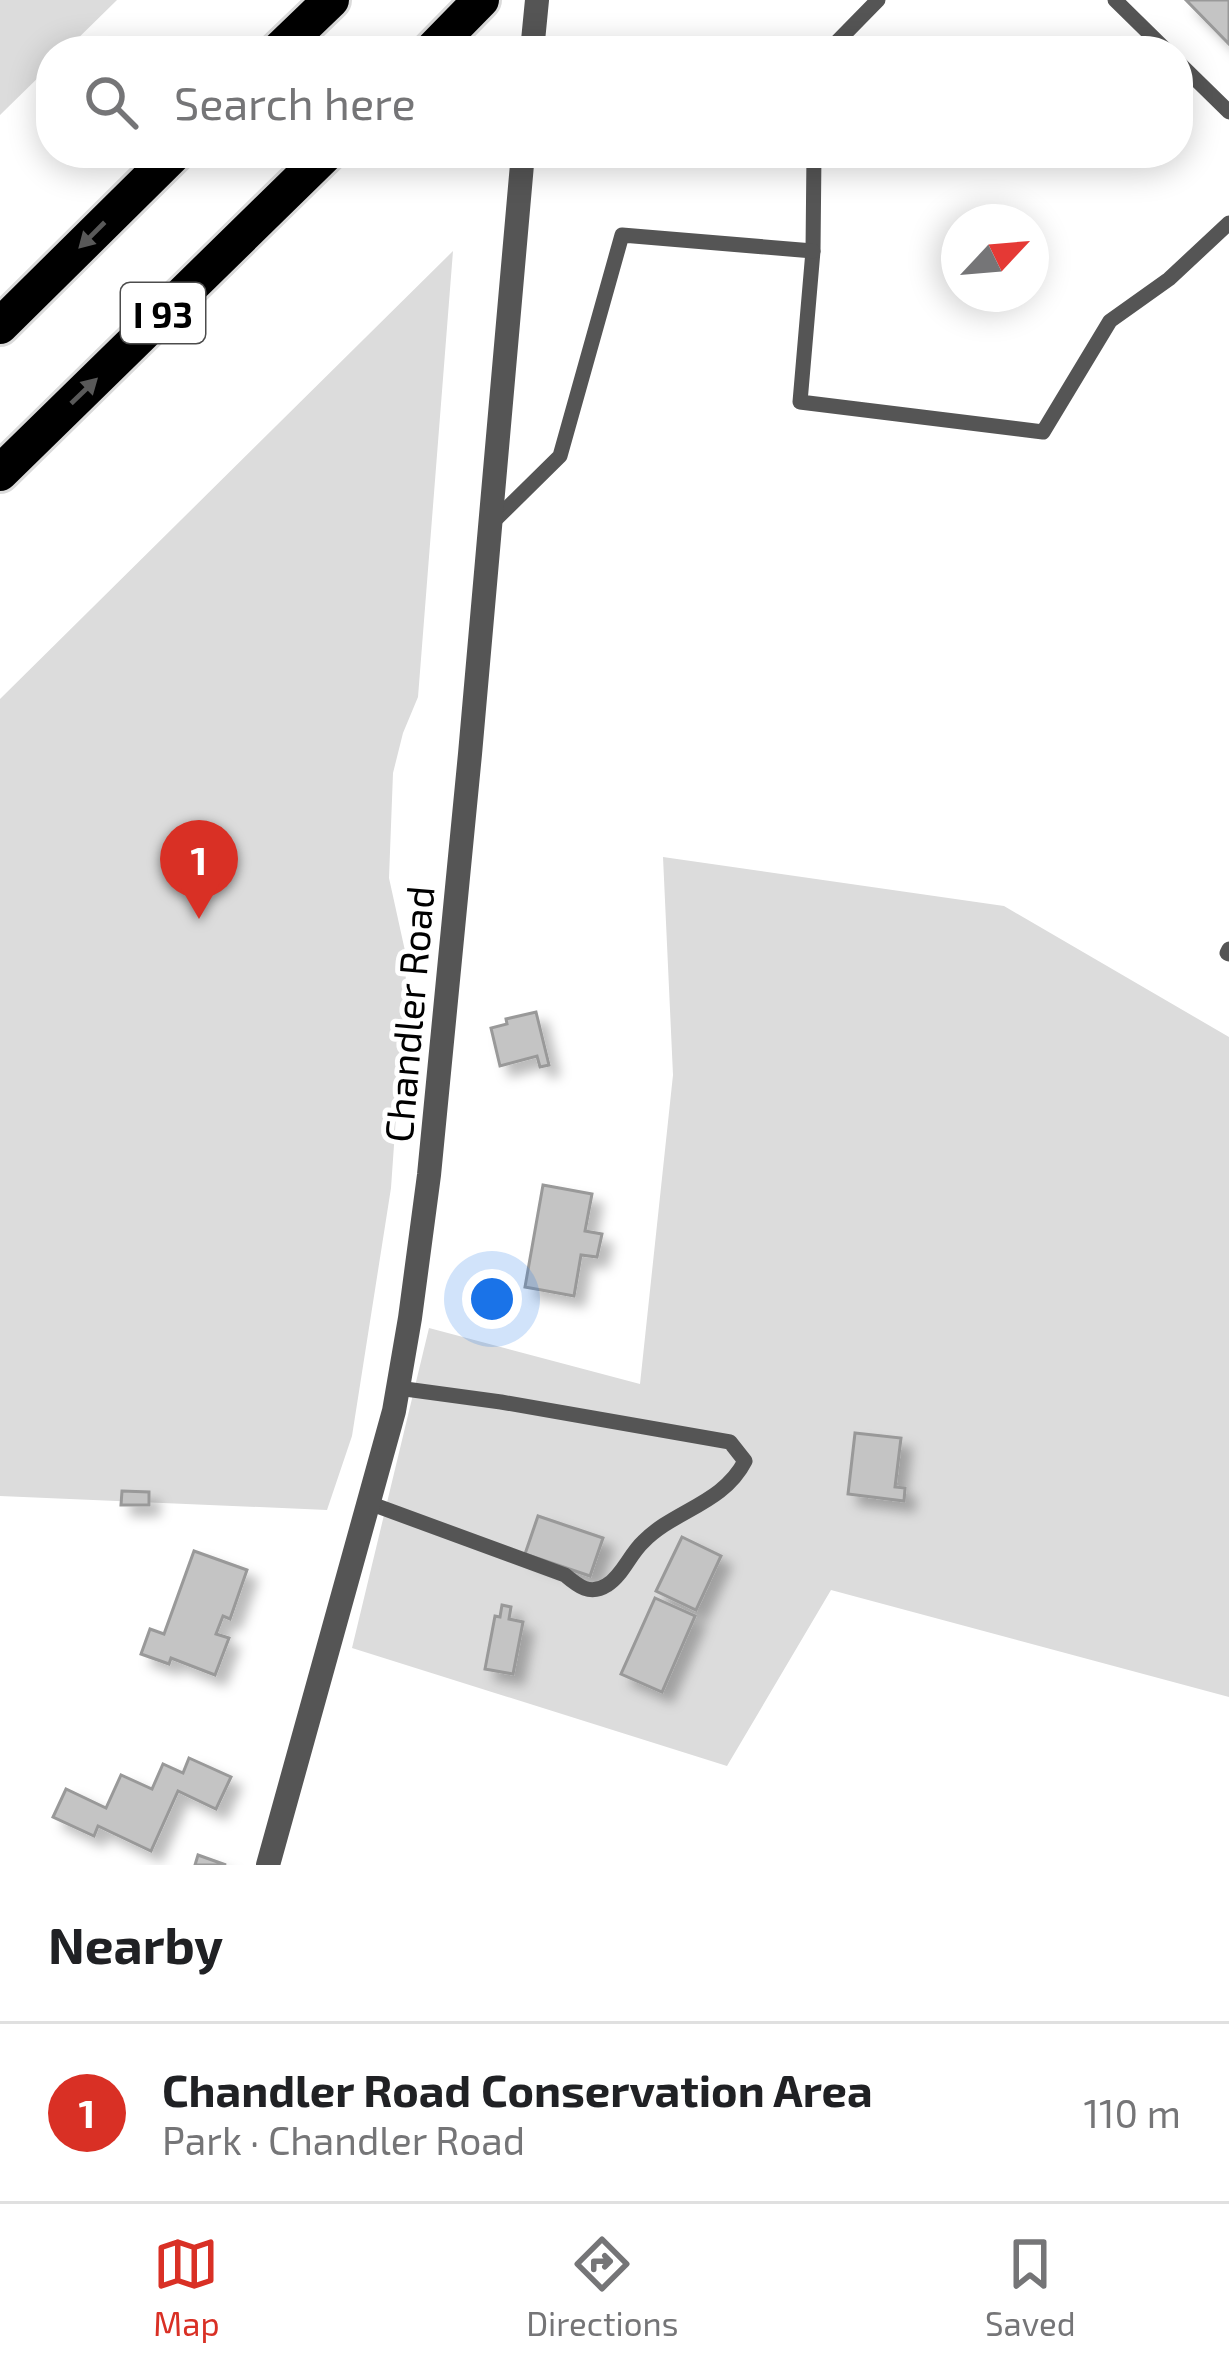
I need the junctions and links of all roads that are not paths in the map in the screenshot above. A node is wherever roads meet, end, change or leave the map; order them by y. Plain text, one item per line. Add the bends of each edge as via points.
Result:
1 (331, 0) edge
2 (482, 0) edge
3 (536, 0) edge
4 (878, 0) edge
5 (1115, 0) edge
6 (294, 36) edge
7 (446, 36) edge
8 (533, 36) edge
9 (843, 36) edge
10 (1152, 36) edge
11 (1193, 77) edge
12 (1229, 112) edge
13 (160, 168) edge
14 (312, 168) edge
15 (522, 168) edge
16 (814, 168) edge
17 (1229, 224) edge
18 (813, 251) junction
19 (0, 326) edge
20 (0, 473) edge
21 (491, 524) junction
22 (398, 1388) junction
23 (369, 1502) junction
24 (268, 1865) edge

1 - 6 highway
2 - 7 highway
3 - 8 street
4 - 9 lane
5 - 10 lane
11 - 12 lane
13 -> 19 highway, I 93
20 -> 14 highway, I 93
15 - 21 street, Chandler Road
16 - 18 lane
17 - 18 lane via 1110,321 1043,432 800,402
18 - 21 lane via 622,235 560,456
21 - 22 street, Chandler Road via 429,1175
22 - 23 street, Chandler Road
22 - 23 lane via 730,1442 745,1461 735,1480 644,1540 609,1585 592,1590
23 - 24 street, Chandler Road

